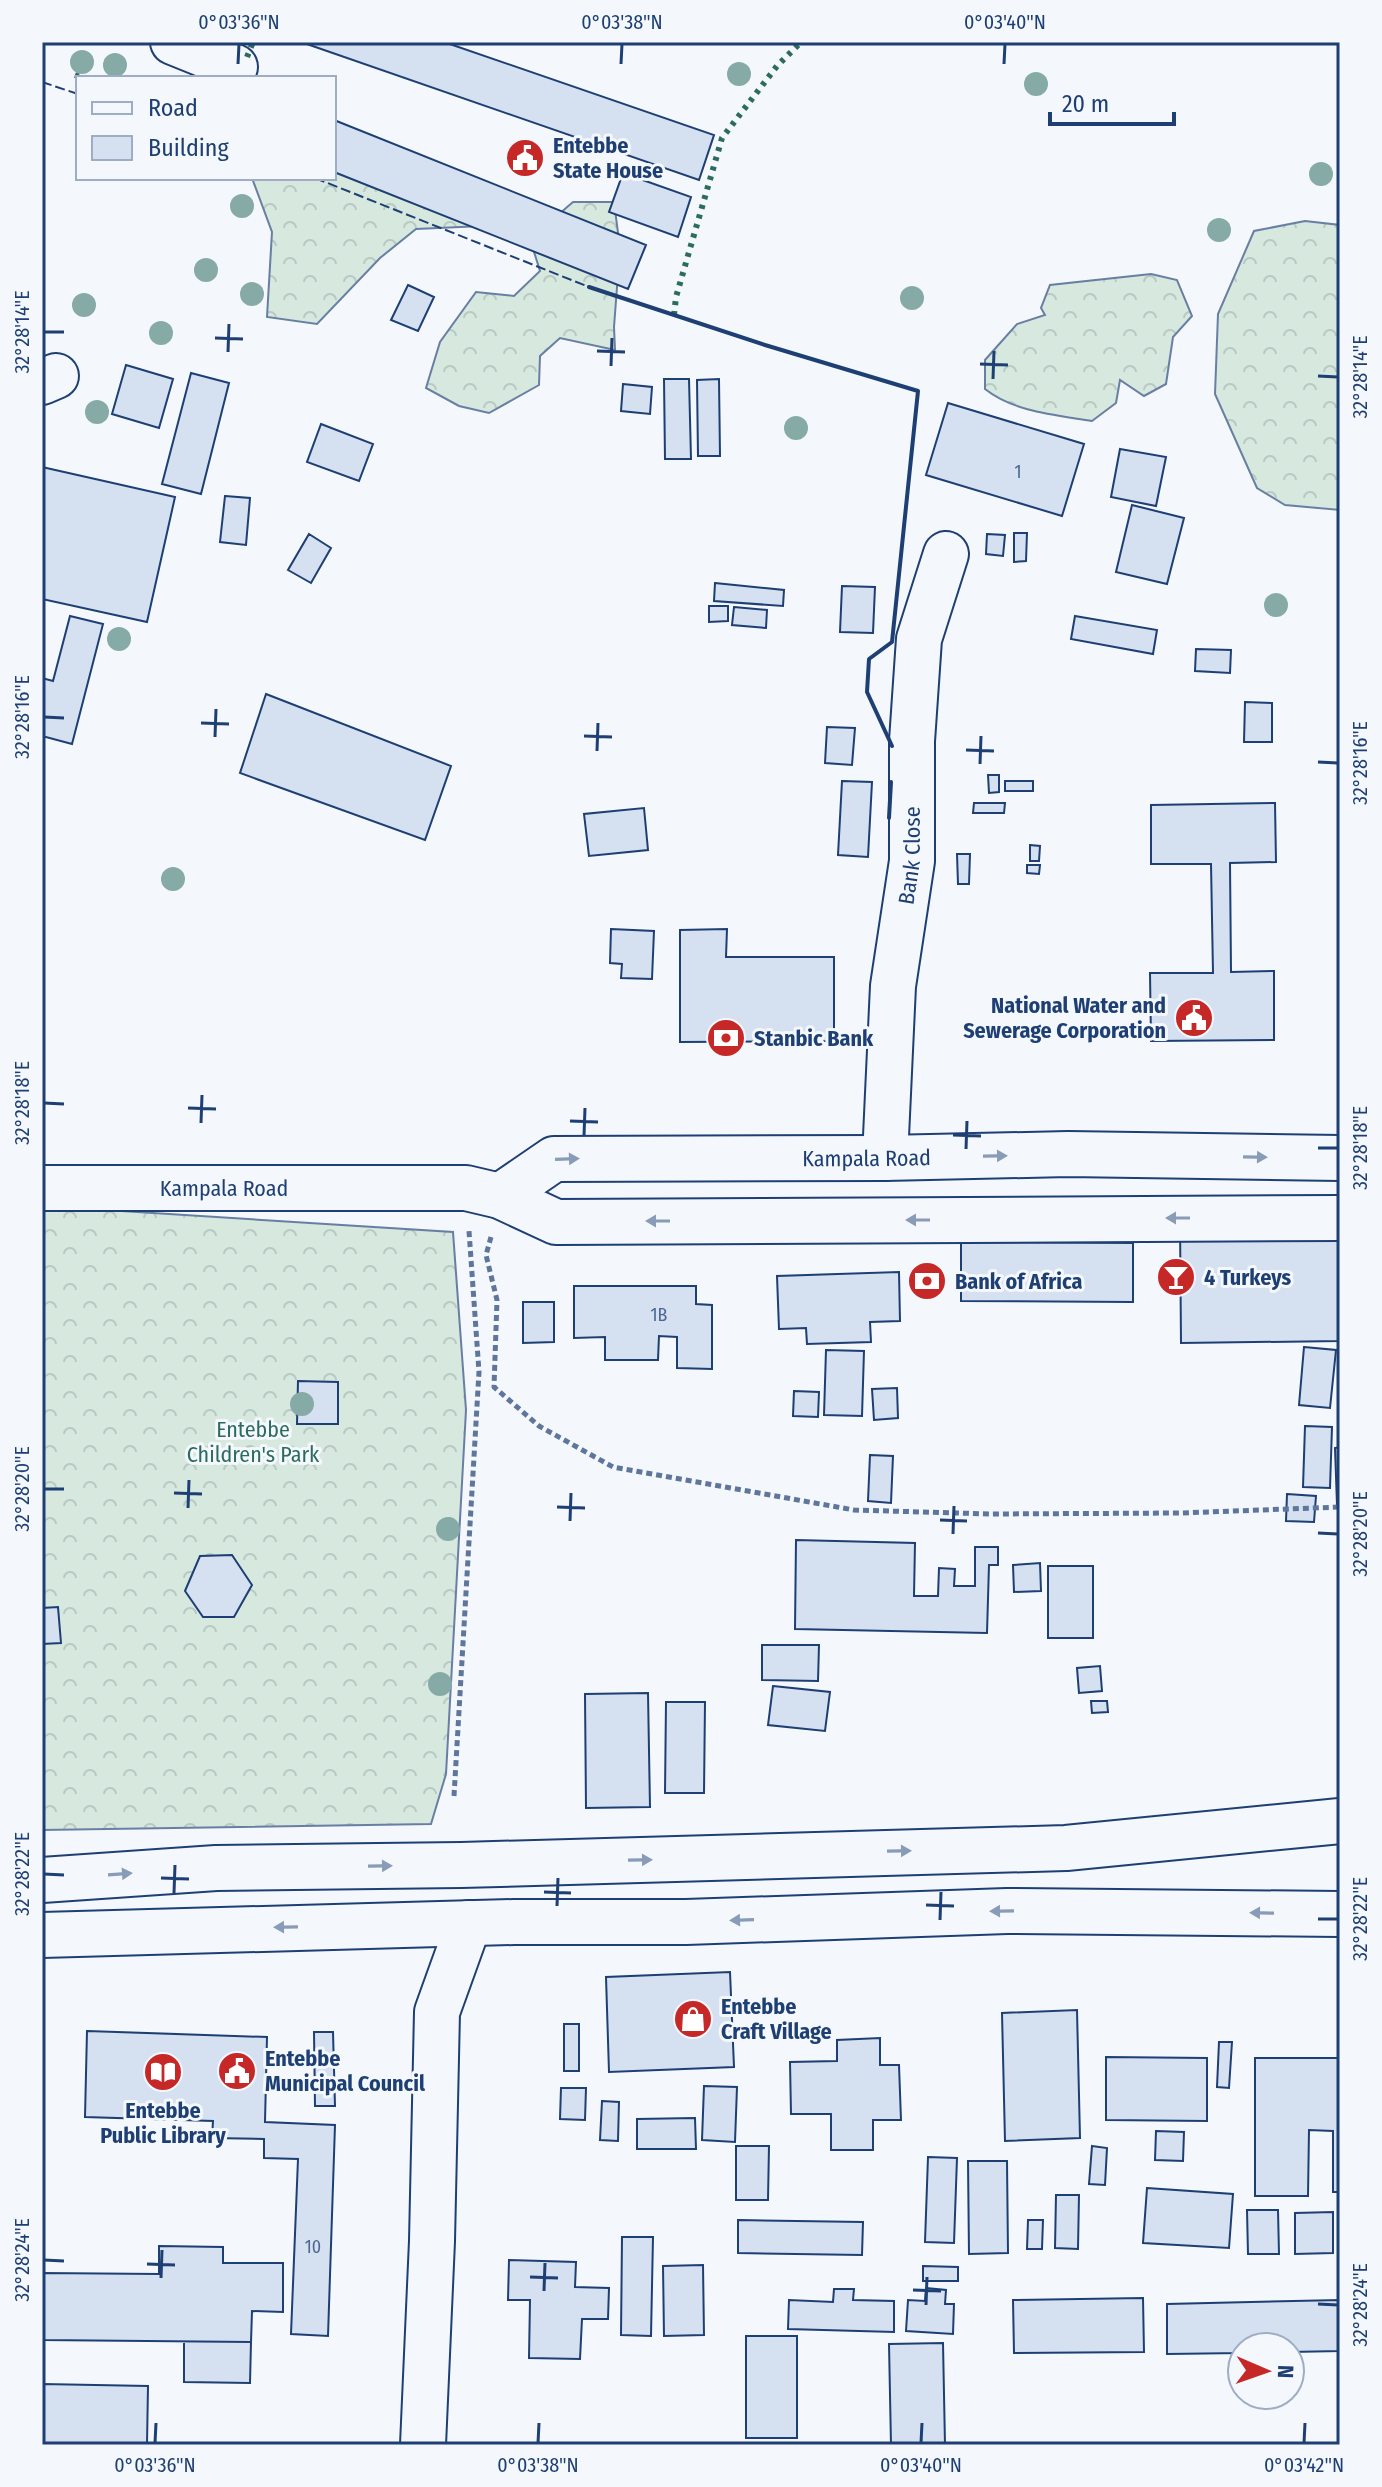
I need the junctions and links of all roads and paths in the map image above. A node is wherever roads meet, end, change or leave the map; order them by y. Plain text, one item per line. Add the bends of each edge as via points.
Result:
1 (173, 42) edge
2 (235, 67) dead end
3 (946, 554) dead end
4 (885, 1158) junction
5 (1340, 1158) edge
6 (42, 1188) edge
7 (483, 1192) junction
8 (1340, 1218) edge
9 (1340, 1507) edge
10 (454, 1796) dead end
11 (1340, 1821) edge
12 (42, 1880) edge
13 (1340, 1914) edge
14 (469, 1923) junction
15 (42, 1935) edge
16 (423, 2445) edge

1 - 2 main road
3 - 4 main road, Bank Close via 919,639 912,861 893,986
4 -> 5 main road, Kampala Road
7 -> 4 main road, Kampala Road via 554,1159
6 - 7 main road, Kampala Road
8 -> 7 main road, Kampala Road via 556,1222
7 - 9 path via 486,1255 497,1300 494,1387 539,1426 613,1467 854,1510 1038,1514
7 - 10 path via 479,1372
12 -> 11 main road via 216,1868 1066,1848
13 -> 14 main road via 1007,1911
14 -> 15 main road
14 - 16 main road via 437,2012

